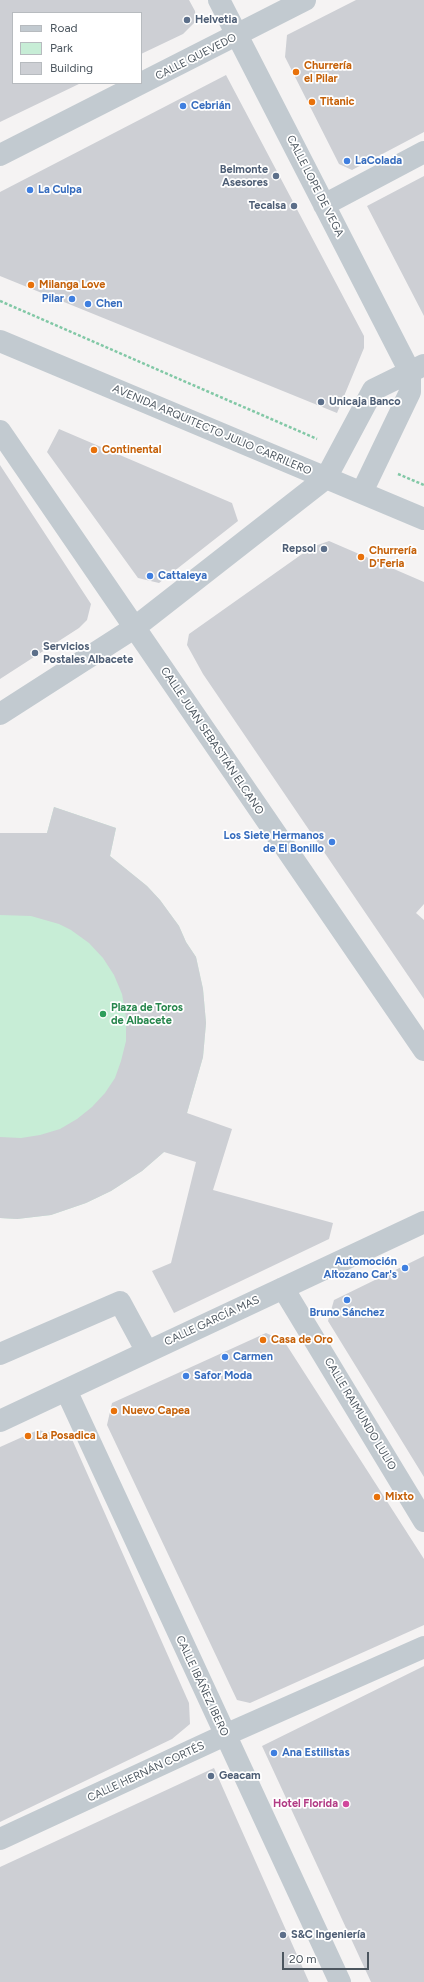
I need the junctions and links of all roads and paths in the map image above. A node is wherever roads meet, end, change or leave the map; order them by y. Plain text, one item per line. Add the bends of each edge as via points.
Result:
1 (219, 0) edge
2 (305, 0) edge
3 (237, 36) junction
4 (141, 84) edge
5 (142, 84) edge
6 (424, 152) edge
7 (0, 155) edge
8 (324, 205) junction
9 (0, 301) edge
10 (0, 341) edge
11 (417, 369) edge
12 (0, 431) edge
13 (341, 450) junction
14 (376, 465) junction
15 (326, 478) junction
16 (424, 485) edge
17 (362, 492) junction
18 (424, 519) edge
19 (134, 628) junction
20 (0, 714) edge
21 (424, 1050) edge
22 (424, 1222) edge
23 (283, 1288) junction
24 (147, 1352) junction
25 (0, 1354) edge
26 (66, 1390) junction
27 (0, 1421) edge
28 (424, 1520) edge
29 (424, 1646) edge
30 (225, 1735) junction
31 (0, 1839) edge
32 (340, 1982) edge

1 - 3 street, CALLE LOPE DE VEGA
2 - 3 street, CALLE QUEVEDO
3 - 5 street, CALLE QUEVEDO
3 - 8 street, CALLE LOPE DE VEGA
4 - 7 street, CALLE QUEVEDO
6 - 8 street
8 - 11 street, CALLE LOPE DE VEGA
9 - 13 path
10 - 15 street, AVENIDA ARQUITECTO JULIO CARRILERO
11 - 13 street via 373,390
11 - 14 street via 410,392
12 - 19 street, CALLE JUAN SEBASTIÁN ELCANO
13 - 15 street
14 - 16 path
14 - 17 street
15 - 17 street, AVENIDA ARQUITECTO JULIO CARRILERO
15 - 19 street
17 - 18 street, AVENIDA ARQUITECTO JULIO CARRILERO
19 - 20 street
19 - 21 street, CALLE JUAN SEBASTIÁN ELCANO
22 - 23 street, CALLE GARCÍA MAS
23 - 24 street, CALLE GARCÍA MAS
23 - 28 street, CALLE RAIMUNDO LULIO
24 - 25 street via 120,1302
24 - 26 street, CALLE GARCÍA MAS
26 - 27 street, CALLE GARCÍA MAS
26 - 30 street, CALLE IBÁÑEZ IBERO
29 - 30 street, CALLE HERNÁN CORTÉS
30 - 31 street, CALLE HERNÁN CORTÉS
30 - 32 street, CALLE IBÁÑEZ IBERO

